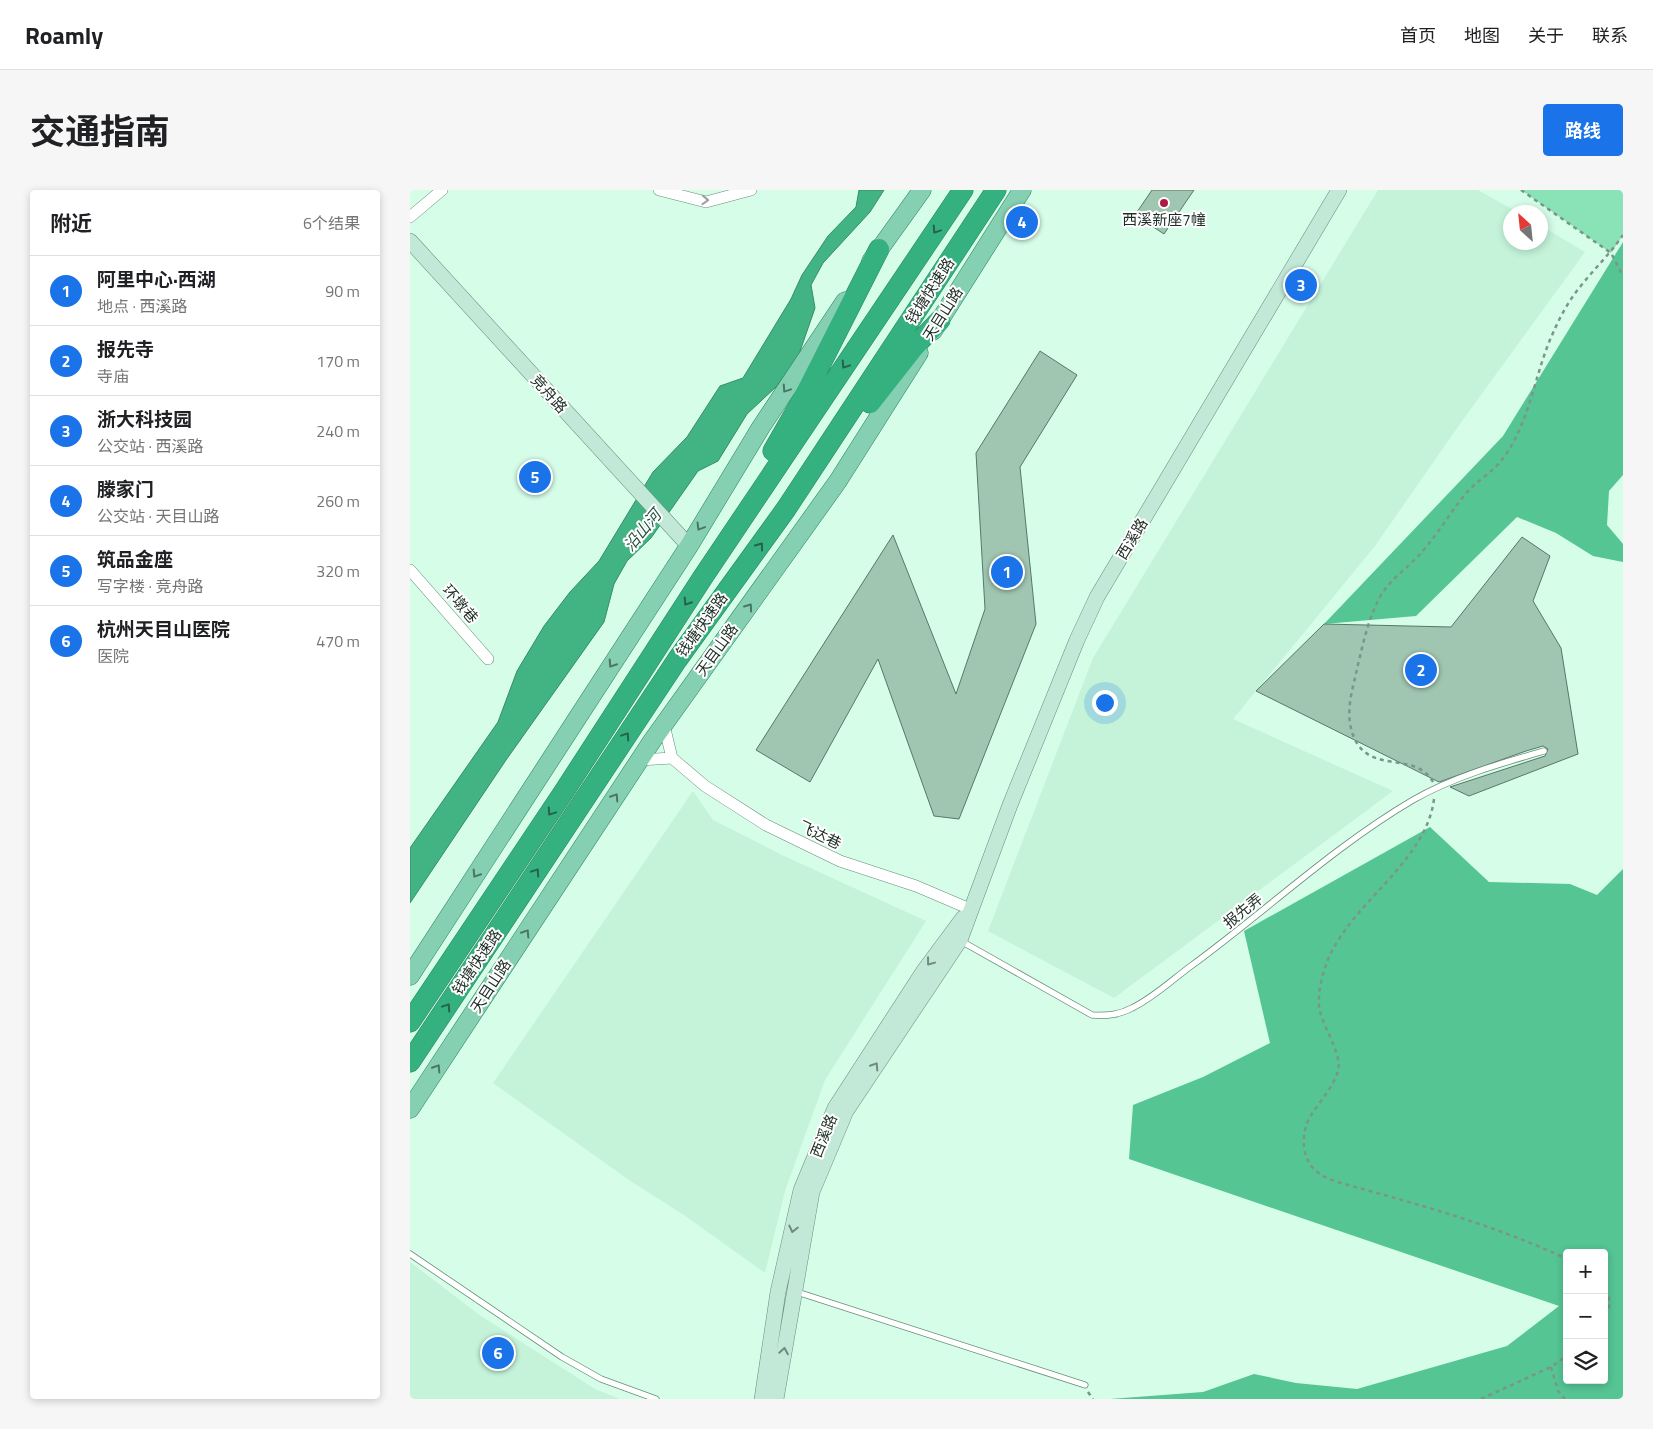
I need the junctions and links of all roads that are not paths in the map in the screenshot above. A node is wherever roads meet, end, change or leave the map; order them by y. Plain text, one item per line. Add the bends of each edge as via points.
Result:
1 (442, 190) edge
2 (659, 190) edge
3 (751, 190) edge
4 (922, 190) edge
5 (963, 190) edge
6 (996, 190) edge
7 (1022, 190) edge
8 (1338, 190) edge
9 (410, 217) edge
10 (410, 241) edge
11 (879, 249) junction
12 (940, 320) junction
13 (786, 509) junction
14 (689, 546) junction
15 (410, 570) edge
16 (703, 577) junction
17 (488, 659) dead end
18 (664, 725) junction
19 (1544, 752) dead end
20 (672, 758) junction
21 (640, 760) junction
22 (970, 909) junction
23 (960, 940) junction
24 (410, 976) edge
25 (410, 1022) edge
26 (410, 1062) edge
27 (410, 1109) edge
28 (410, 1254) edge
29 (794, 1291) junction
30 (1085, 1386) dead end
31 (656, 1399) edge
32 (762, 1399) edge
33 (776, 1399) edge

1 - 9 street
2 -> 3 street via 706,202
4 - 11 main road
5 -> 16 highway, 钱塘快速路
6 - 13 highway, 钱塘快速路
7 - 12 main road, 天目山路
8 - 22 main road, 西溪路 via 1097,597 1073,648
10 - 14 main road, 竞舟路
11 -> 14 main road via 761,427
11 - 16 highway via 804,397
12 - 13 highway via 914,347
18 -> 12 main road, 天目山路 via 838,482
26 -> 13 highway, 钱塘快速路 via 677,660
14 -> 24 main road
15 - 17 street, 环墩巷
16 -> 25 highway, 钱塘快速路
18 - 20 street
18 - 21 main road, 天目山路
19 - 23 lane, 报先弄 via 1496,765 1411,801 1348,843 1226,941 1133,1008 1111,1016 1092,1015
20 - 21 street
20 - 22 street, 飞达巷 via 705,786 766,826 840,861 916,886
27 -> 21 main road, 天目山路
22 - 23 main road, 西溪路
22 -> 32 main road, 西溪路 via 922,972 835,1108 801,1190 778,1292
29 -> 23 main road, 西溪路 via 812,1192 846,1111
28 - 31 lane via 562,1357 600,1379
29 - 30 lane
33 -> 29 main road, 西溪路

